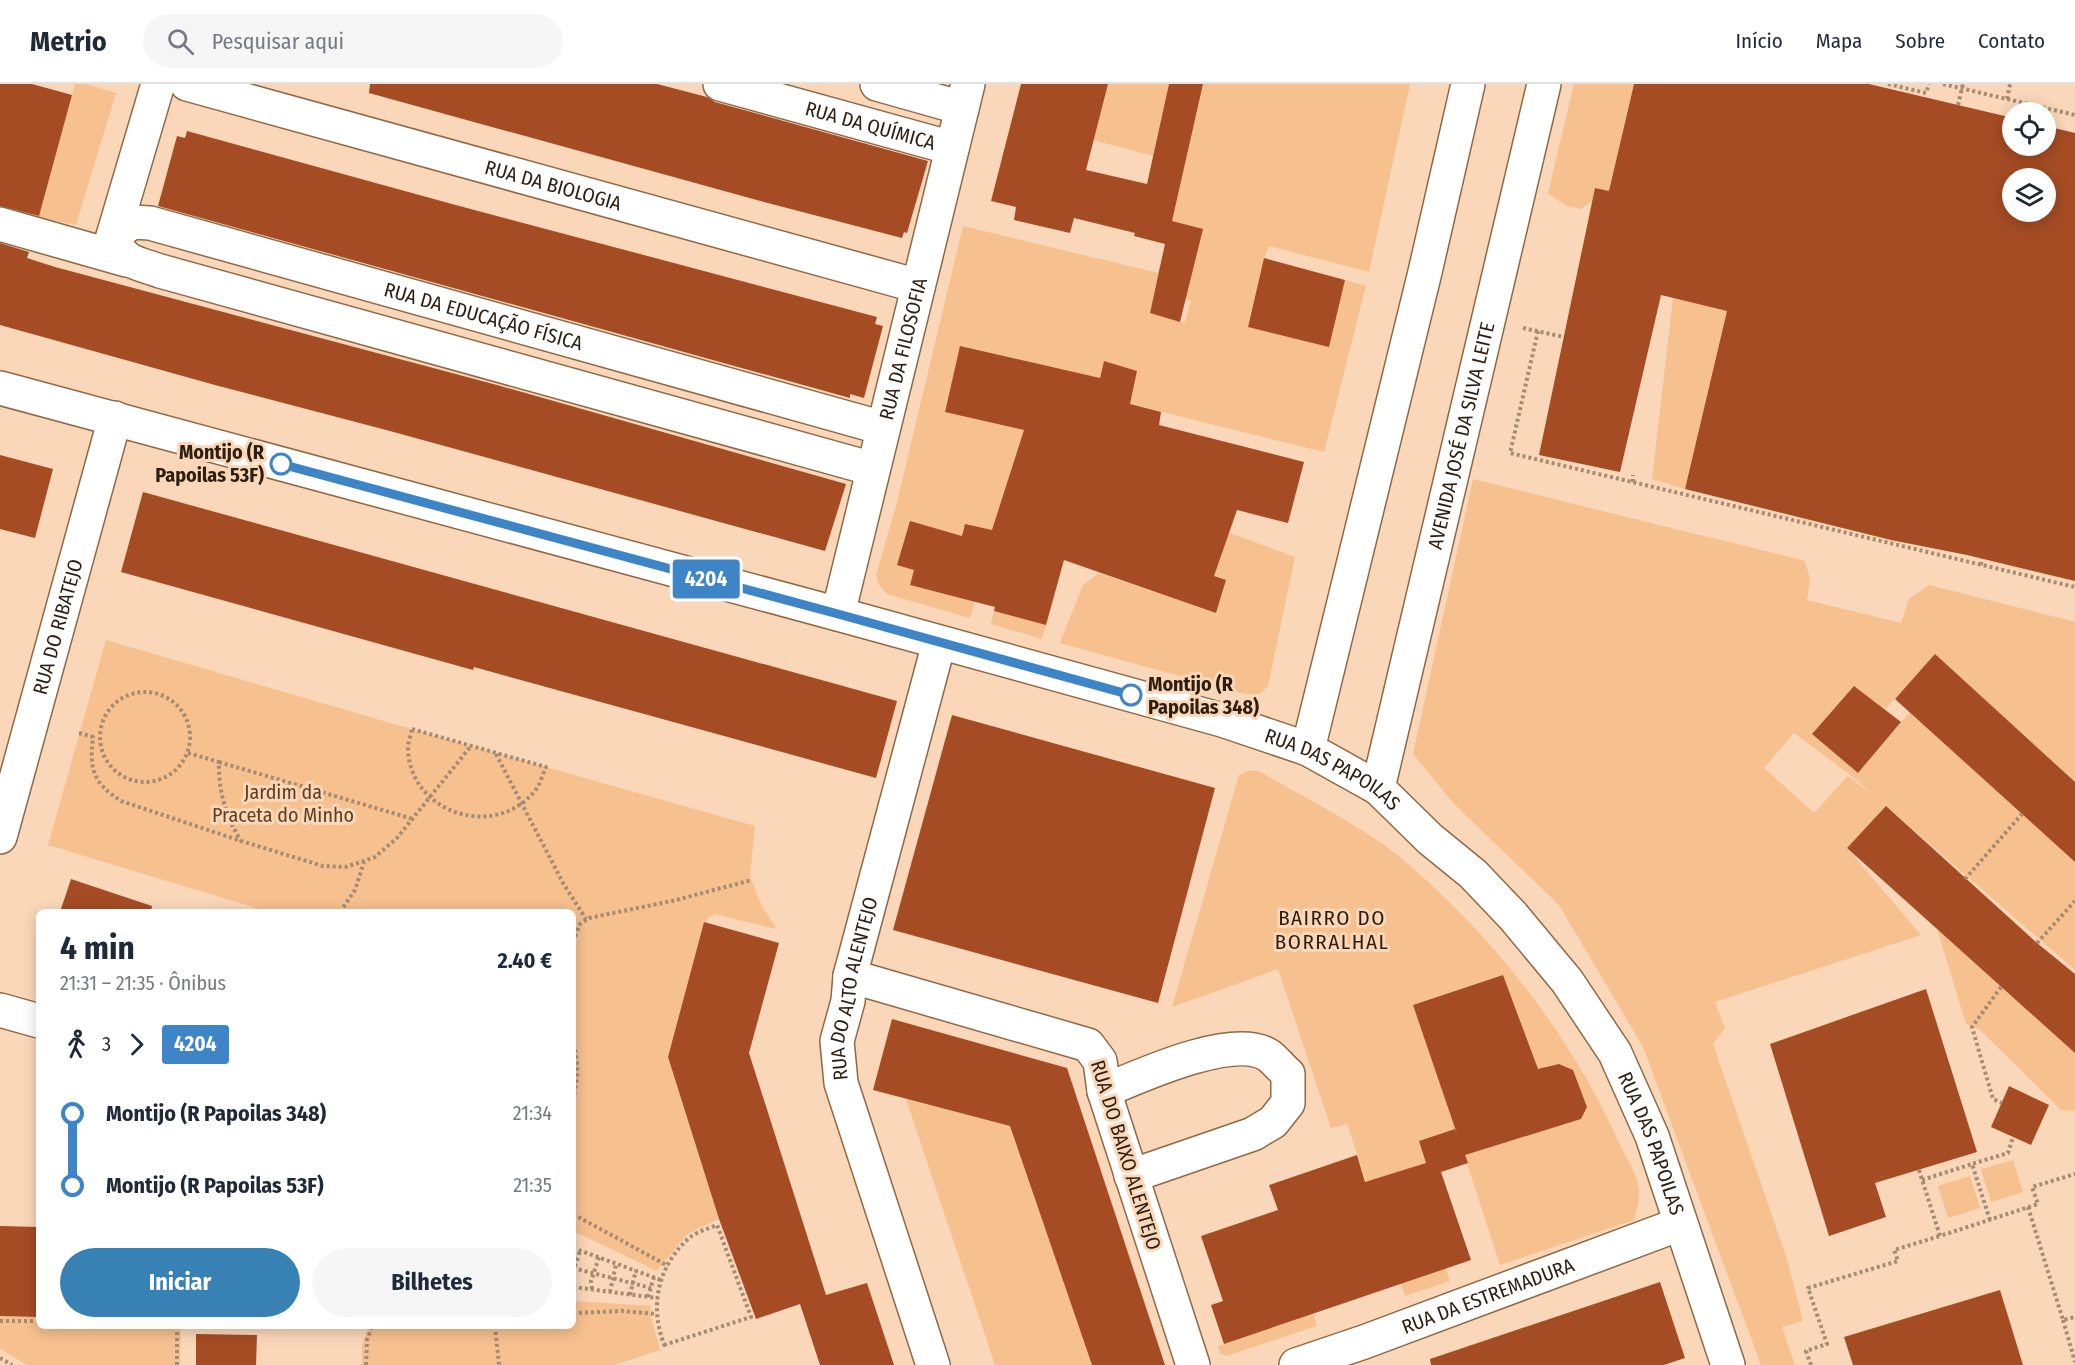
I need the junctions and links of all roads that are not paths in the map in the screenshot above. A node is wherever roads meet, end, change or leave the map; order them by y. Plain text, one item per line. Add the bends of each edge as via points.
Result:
1 (158, 84) edge
2 (187, 84) edge
3 (720, 84) edge
4 (877, 84) edge
5 (1468, 84) edge
6 (1544, 84) edge
7 (965, 96) edge
8 (952, 148) junction
9 (0, 224) edge
10 (120, 248) junction
11 (918, 286) junction
12 (510, 323) junction
13 (499, 366) junction
14 (0, 388) edge
15 (115, 418) junction
16 (883, 428) junction
17 (873, 469) junction
18 (838, 614) junction
19 (939, 643) junction
20 (1308, 749) junction
21 (1378, 789) junction
22 (0, 837) edge
23 (850, 976) junction
24 (0, 1010) edge
25 (36, 1020) edge
26 (1104, 1091) junction
27 (1131, 1176) junction
28 (1680, 1224) junction
29 (1368, 1353) edge
30 (933, 1365) edge
31 (1193, 1365) edge
32 (1296, 1365) edge
33 (1728, 1365) edge

1 - 10 street
2 - 11 street, RUA DA BIOLOGIA
3 - 8 street, RUA DA QUÍMICA
4 - 7 street
5 - 20 street
6 - 21 street, AVENIDA JOSÉ DA SILVA LEITE
7 - 8 street, RUA DA FILOSOFIA
8 - 11 street, RUA DA FILOSOFIA
9 - 10 street via 62,241
10 - 12 street, RUA DA EDUCAÇÃO FÍSICA via 132,222 150,223
10 - 13 street via 160,271
11 - 16 street, RUA DA FILOSOFIA
12 - 13 street via 501,332 495,348
12 - 16 street, RUA DA EDUCAÇÃO FÍSICA
13 - 17 street
14 - 15 street, RUA DAS PAPOILAS
15 - 18 street, RUA DAS PAPOILAS
15 - 22 street, RUA DO RIBATEJO
16 - 17 street, RUA DA FILOSOFIA
17 - 18 street, RUA DA FILOSOFIA
18 - 19 street, RUA DAS PAPOILAS
19 - 20 street, RUA DAS PAPOILAS via 1222,720
19 - 23 street, RUA DO ALTO ALENTEJO
20 - 21 street, RUA DAS PAPOILAS
21 - 28 street, RUA DAS PAPOILAS via 1473,874 1567,981 1615,1053 1652,1136
23 - 26 street, RUA DO BAIXO ALENTEJO via 1088,1045 1100,1060
23 - 30 street, RUA DO ALTO ALENTEJO via 837,1041 841,1083
24 - 25 street
26 - 27 street, RUA DO BAIXO ALENTEJO
26 - 27 street via 1220,1049 1267,1054 1288,1074 1288,1103 1273,1122 1253,1134
27 - 31 street, RUA DO BAIXO ALENTEJO
28 - 29 street, RUA DA ESTREMADURA
28 - 33 street, RUA DAS PAPOILAS
29 - 32 street, RUA DA ESTREMADURA

